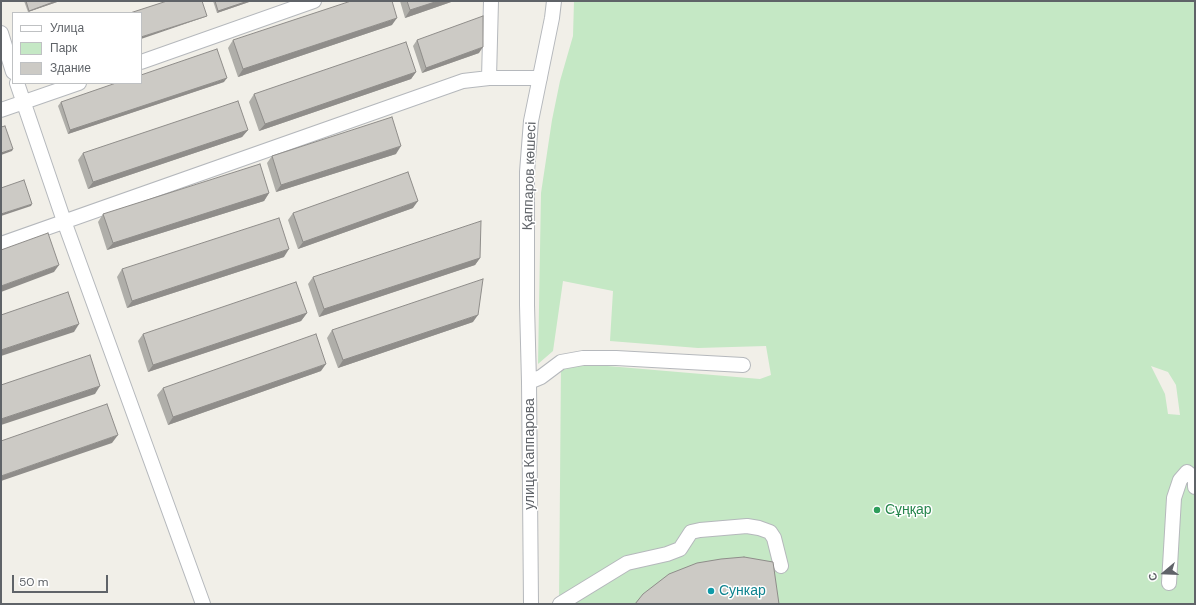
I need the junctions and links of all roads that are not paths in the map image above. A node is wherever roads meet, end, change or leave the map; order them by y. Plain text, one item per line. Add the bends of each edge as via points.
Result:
1 (314, 1) edge
2 (491, 1) edge
3 (554, 1) edge
4 (1, 33) edge
5 (142, 62) edge
6 (12, 69) edge
7 (489, 78) junction
8 (540, 78) junction
9 (17, 84) edge
10 (76, 84) edge
11 (23, 103) junction
12 (1, 110) edge
13 (64, 221) junction
14 (1, 244) edge
15 (527, 305) joint
16 (743, 365) dead end
17 (529, 382) junction
18 (1195, 487) edge
19 (782, 566) dead end
20 (1169, 584) dead end
21 (203, 604) edge
22 (531, 604) edge
23 (560, 604) edge

1 - 5 street
2 - 7 street
3 - 8 street, Қаппаров көшесі
4 - 6 street
7 - 8 street
7 - 13 street via 463,81
8 - 15 street, Қаппаров көшесі via 531,121 527,172
9 - 11 street
10 - 11 street
11 - 12 street
11 - 13 street
13 - 14 street
13 - 21 street
15 - 17 street, улица Каппарова
16 - 17 street via 583,358 561,362 541,377
17 - 22 street, улица Каппарова
18 - 20 street via 1195,479 1187,472 1180,480 1174,498
19 - 23 street via 770,532 747,526 700,530 691,532 680,549 627,563

